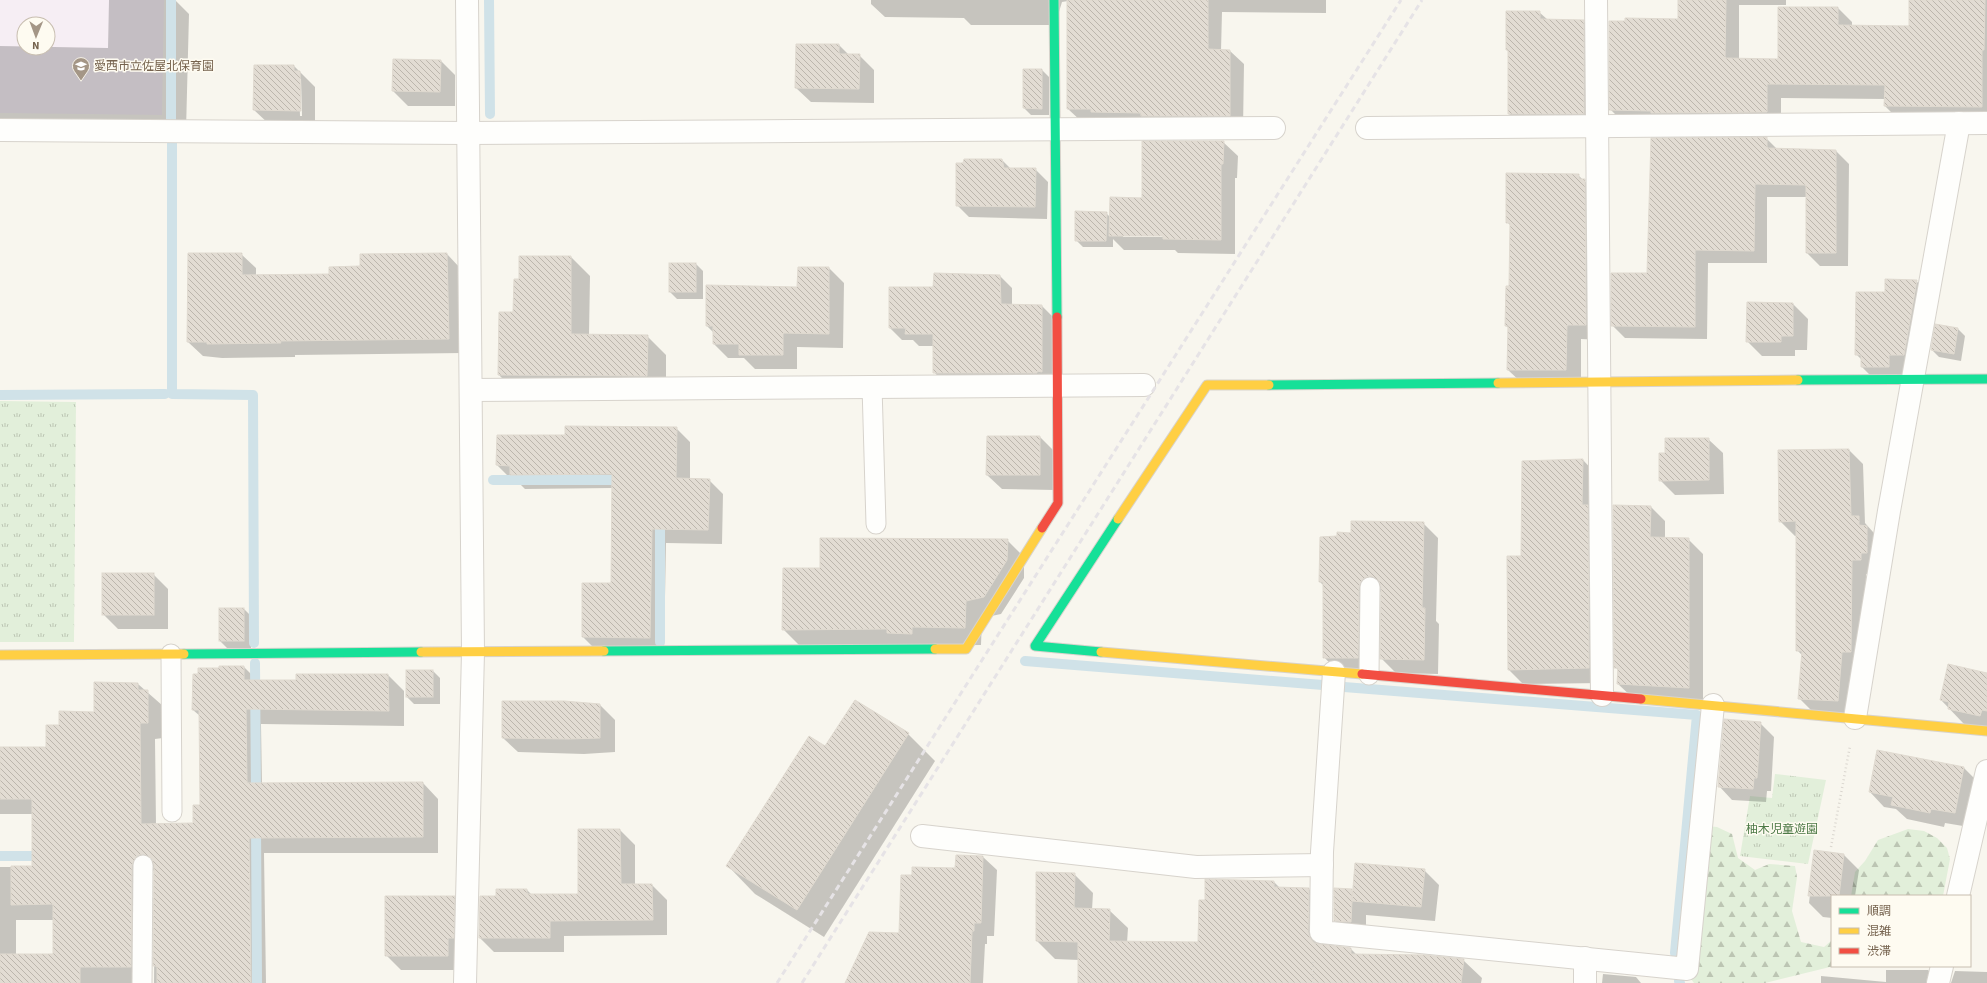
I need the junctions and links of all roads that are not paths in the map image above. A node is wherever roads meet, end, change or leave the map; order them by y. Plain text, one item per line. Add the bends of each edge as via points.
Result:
1 (467, 0) edge
2 (1054, 0) edge
3 (1596, 0) edge
4 (1987, 123) edge
5 (1959, 124) junction
6 (1596, 126) junction
7 (1274, 128) dead end
8 (1367, 128) dead end
9 (0, 130) edge
10 (1055, 130) junction
11 (468, 133) junction
12 (1913, 379) junction
13 (1987, 379) edge
14 (1599, 381) junction
15 (1057, 385) junction
16 (1144, 385) dead end
17 (872, 386) junction
18 (471, 390) junction
19 (876, 524) dead end
20 (1370, 587) dead end
21 (473, 652) junction
22 (171, 654) junction
23 (0, 655) edge
24 (1334, 672) junction
25 (1369, 675) junction
26 (1602, 695) junction
27 (1713, 705) junction
28 (1855, 718) junction
29 (1987, 731) edge
30 (1987, 771) edge
31 (172, 812) dead end
32 (922, 836) dead end
33 (1322, 865) junction
34 (143, 866) dead end
35 (1958, 895) edge
36 (1585, 958) junction
37 (1942, 967) edge
38 (142, 983) edge
39 (465, 983) edge
40 (1585, 983) edge
41 (1938, 983) edge

1 - 11 street
2 - 10 street
3 - 6 street
4 - 5 street
5 - 6 street
5 - 12 street
6 - 8 street
6 - 14 street
7 - 10 street
9 - 11 street
10 - 11 street
10 - 15 street
11 - 18 street
12 - 13 street
12 - 14 street
12 - 28 street
14 - 24 street via 1207,385 1035,646
14 - 26 street
15 - 16 street
15 - 17 street
15 - 21 street via 1058,503 966,649
17 - 18 street
17 - 19 lane
18 - 21 street
20 - 25 lane
21 - 22 street
21 - 39 street
22 - 23 street
22 - 31 lane
24 - 25 street
24 - 33 street
25 - 26 street
26 - 27 street
27 - 28 street
27 - 36 street via 1686,969
28 - 29 street
30 - 35 street
32 - 33 street via 1196,867
33 - 36 street via 1321,932
34 - 38 lane
36 - 40 street
37 - 41 street

